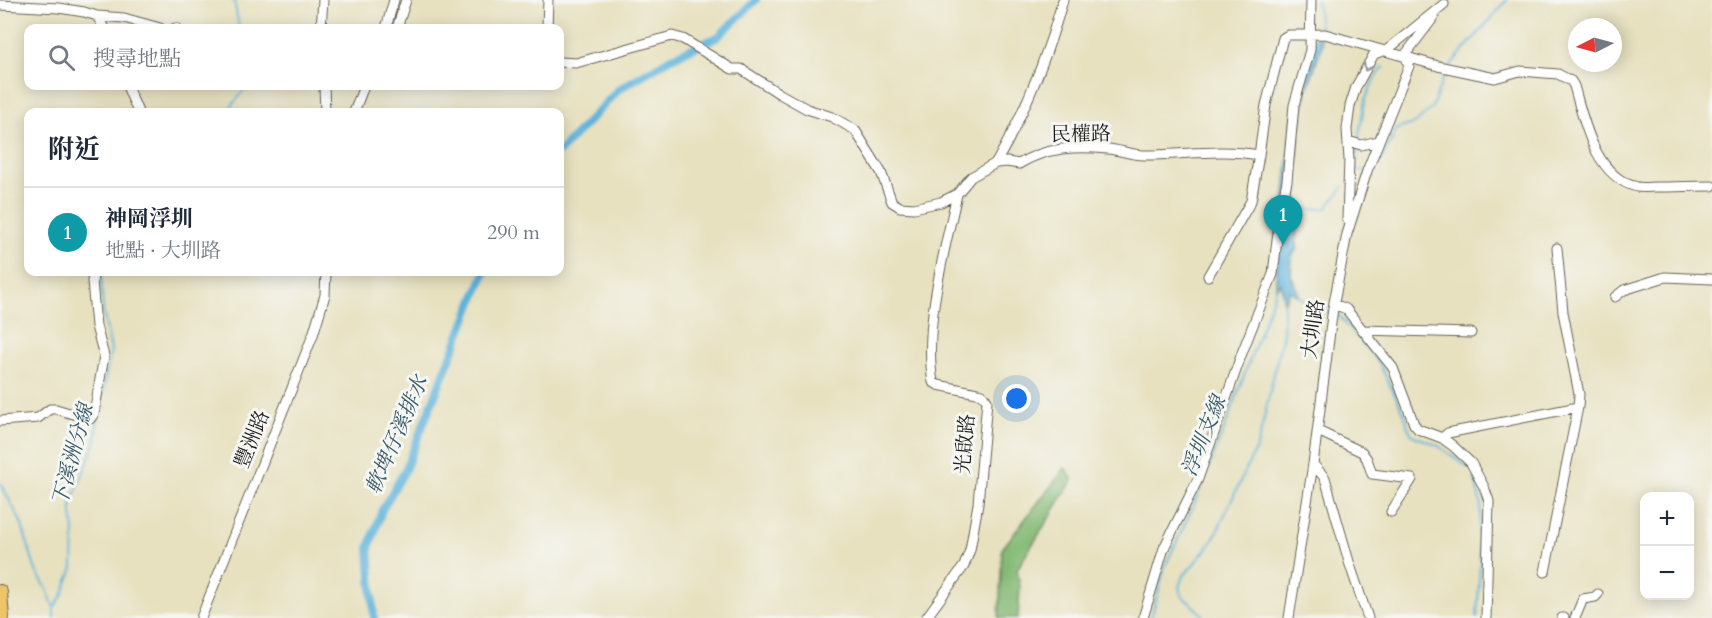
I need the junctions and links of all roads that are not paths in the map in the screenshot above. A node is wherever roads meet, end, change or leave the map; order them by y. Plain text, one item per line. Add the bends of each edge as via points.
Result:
1 (323, 0) edge
2 (394, 0) edge
3 (406, 0) edge
4 (548, 0) edge
5 (1063, 0) edge
6 (1311, 0) edge
7 (0, 5) edge
8 (97, 16) junction
9 (102, 24) edge
10 (146, 24) edge
11 (321, 24) edge
12 (387, 24) edge
13 (399, 24) edge
14 (547, 24) edge
15 (1317, 34) junction
16 (1387, 50) junction
17 (1405, 55) junction
18 (564, 62) edge
19 (129, 90) edge
20 (324, 90) edge
21 (362, 90) edge
22 (136, 108) edge
23 (325, 108) edge
24 (356, 108) edge
25 (1379, 141) junction
26 (1354, 143) junction
27 (1259, 155) junction
28 (996, 163) junction
29 (1712, 186) edge
30 (957, 194) junction
31 (1347, 234) junction
32 (1557, 248) dead end
33 (93, 276) edge
34 (326, 276) edge
35 (1208, 276) dead end
36 (1712, 279) edge
37 (1615, 297) dead end
38 (1334, 306) junction
39 (1363, 330) junction
40 (1471, 333) dead end
41 (1578, 407) junction
42 (0, 422) edge
43 (1317, 431) junction
44 (1442, 438) junction
45 (1313, 464) junction
46 (1391, 512) dead end
47 (1545, 572) dead end
48 (0, 592) edge
49 (1598, 594) dead end
50 (2, 618) edge
51 (201, 618) edge
52 (926, 618) edge
53 (1143, 618) edge
54 (1289, 618) edge
55 (1368, 618) edge
56 (1486, 618) edge
57 (1575, 618) edge

1 - 11 street
2 - 12 street
3 - 13 street
4 - 14 street
5 - 28 street via 1041,67
6 - 15 street
7 - 8 street via 59,8
8 - 9 street
8 - 10 street
15 - 16 street
15 - 27 street via 1283,38 1266,105
15 - 53 street via 1294,105 1273,274 1198,479 1164,548
16 - 17 street
16 - 17 street via 1444,4
16 -> 26 street via 1374,54 1356,87 1350,106
17 - 25 street, 大圳路 via 1409,66
17 - 29 street via 1495,78 1520,71 1566,77 1574,86 1594,146 1619,179 1638,187
18 - 30 street, 民權路 via 576,63 672,36 682,39 732,69 741,69 780,94 855,130 881,172 892,202 900,207 941,202
19 - 22 street
20 - 23 street
21 - 24 street
25 - 26 street
25 - 31 street, 大圳路
26 - 31 street via 1348,181
27 - 28 street, 民權路 via 1200,151 1142,155 1109,149 1058,148 1033,155 1019,164
27 - 35 street via 1251,201
28 - 30 street, 民權路 via 971,177
30 - 52 street, 光啟路 via 933,311 931,372 938,385 982,394 987,401 970,550 964,566
31 - 38 street, 大圳路
32 - 41 street
33 - 42 street via 96,326 104,356 94,414 90,419 50,409 38,418
34 - 51 street, 豐洲路 via 325,295 313,335
36 - 37 street via 1665,278 1624,290
38 - 39 street via 1346,309
38 - 43 street, 大圳路
39 - 40 street
39 - 44 street via 1393,368 1414,424
41 - 44 street via 1448,433
41 - 47 street
43 - 45 street, 大圳路
43 - 46 street via 1362,452 1372,474 1412,479
44 - 56 street via 1471,463 1489,501
45 - 54 street, 大圳路
45 - 55 street via 1325,478
48 - 50 highway
49 - 57 street via 1583,599

